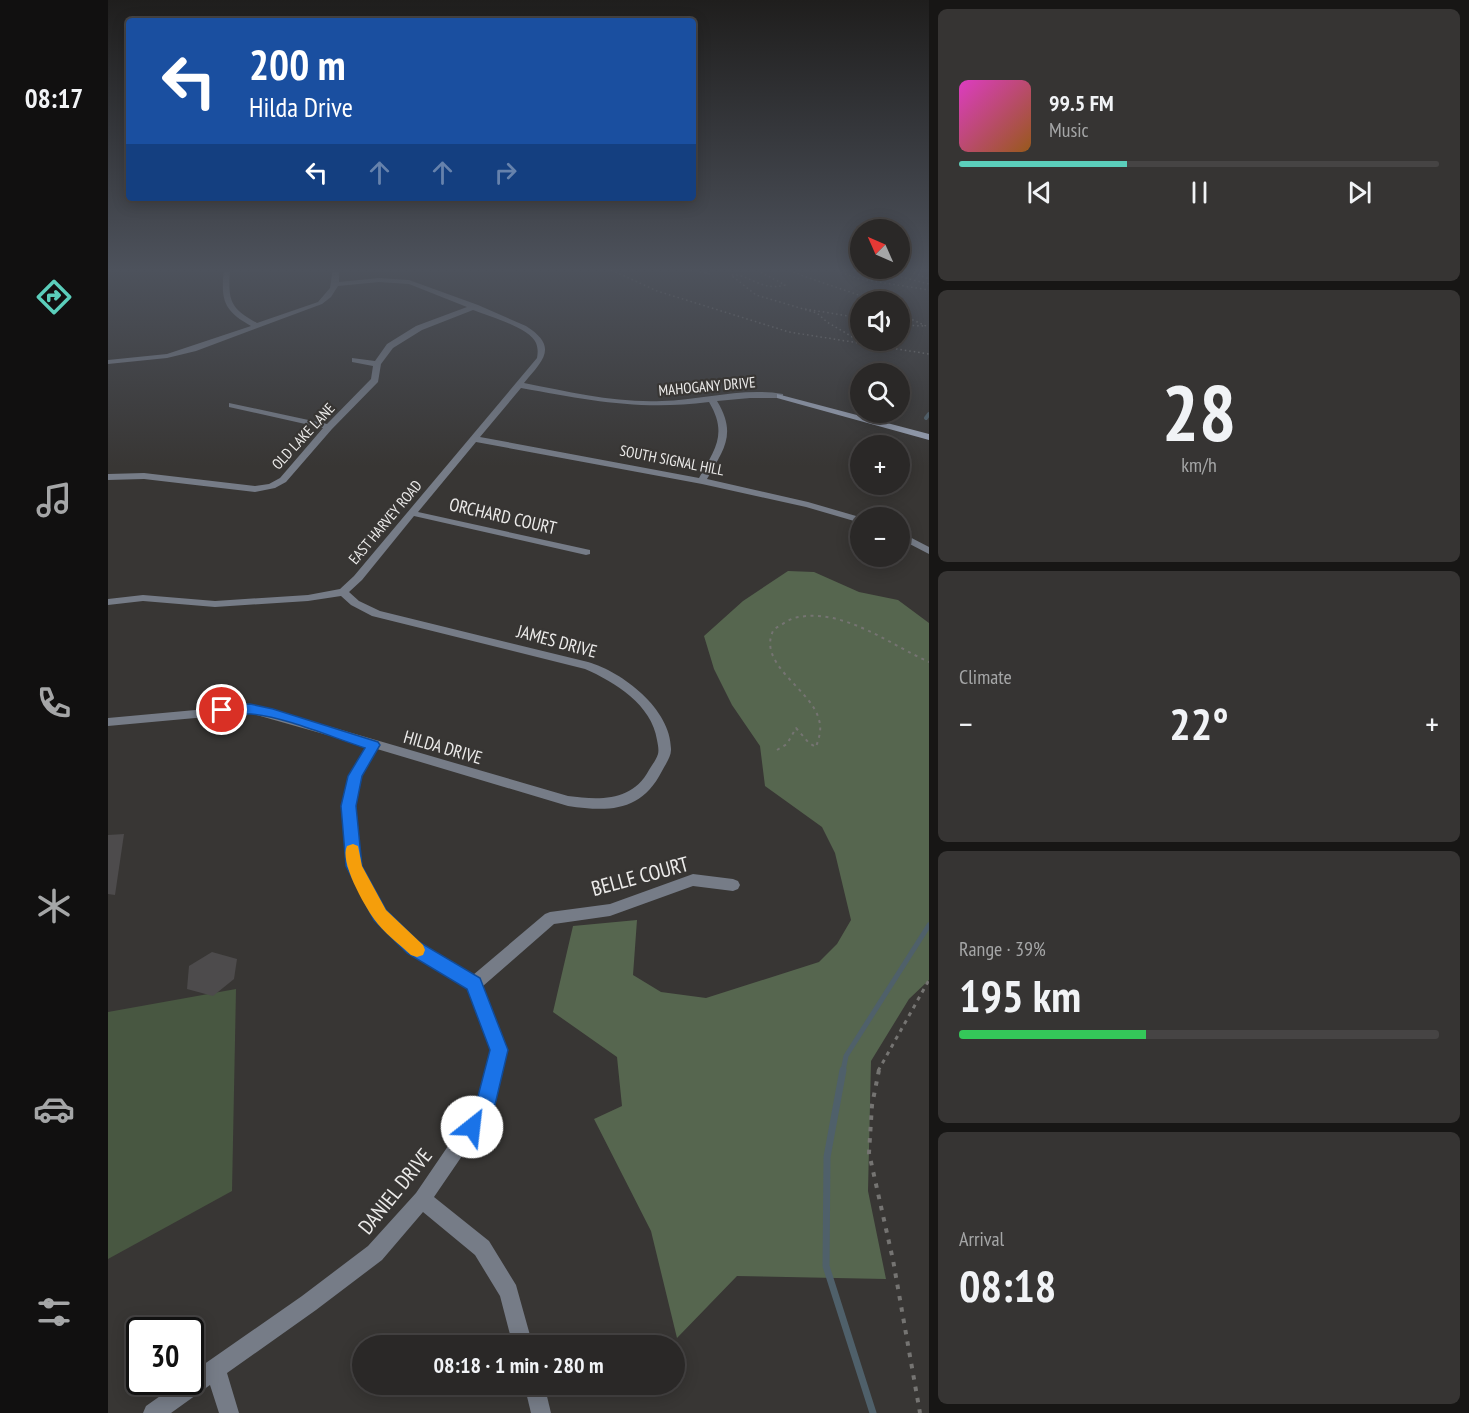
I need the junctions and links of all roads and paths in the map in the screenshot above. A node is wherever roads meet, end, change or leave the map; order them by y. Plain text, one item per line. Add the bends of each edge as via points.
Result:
1 (235, 334) edge
2 (409, 334) edge
3 (532, 334) edge
4 (806, 334) edge
5 (850, 342) edge
6 (906, 351) edge
7 (929, 354) edge
8 (355, 360) dead end
9 (108, 362) edge
10 (377, 363) junction
11 (519, 385) junction
12 (780, 396) joint
13 (712, 400) junction
14 (232, 405) dead end
15 (329, 427) junction
16 (929, 437) edge
17 (474, 439) junction
18 (108, 477) edge
19 (702, 481) junction
20 (412, 513) junction
21 (850, 517) edge
22 (910, 541) edge
23 (929, 551) edge
24 (586, 552) dead end
25 (343, 592) junction
26 (108, 602) edge
27 (929, 662) edge
28 (108, 722) edge
29 (373, 745) junction
30 (777, 750) dead end
31 (627, 800) joint
32 (734, 885) dead end
33 (929, 980) edge
34 (474, 984) junction
35 (422, 1199) junction
36 (520, 1335) edge
37 (216, 1370) junction
38 (537, 1395) edge
39 (153, 1413) edge
40 (229, 1413) edge
41 (541, 1413) edge
42 (920, 1413) edge

1 - 9 street via 167,356
2 - 10 street, OLD LAKE LANE via 390,346
3 - 11 street, EAST HARVEY ROAD via 543,348 541,358
4 - 5 path
6 - 7 path
8 - 10 street
10 - 15 street, OLD LAKE LANE via 375,380
11 - 13 street, MAHOGANY DRIVE via 629,403
11 - 17 street, EAST HARVEY ROAD
12 - 13 street, MAHOGANY DRIVE via 738,395
12 - 16 street, MAHOGANY DRIVE
13 - 19 street via 723,414 724,439
14 - 15 street
15 - 18 street, OLD LAKE LANE via 283,480 272,486 255,489 144,476
17 - 19 street, SOUTH SIGNAL HILL
17 - 20 street, EAST HARVEY ROAD
19 - 21 street, SOUTH SIGNAL HILL
20 - 24 street, ORCHARD COURT
20 - 25 street, EAST HARVEY ROAD
22 - 23 street
25 - 26 street via 256,603 143,598
25 - 31 street, JAMES DRIVE via 376,614 588,666 627,685 642,699 662,731 666,752 650,783
27 - 30 path via 827,616 800,616 774,629 772,657 819,712 821,733 816,747 796,728 787,744
28 - 29 street, HILDA DRIVE via 250,709
29 - 31 street, HILDA DRIVE via 568,801 597,805
29 - 34 street via 355,776 349,806 354,866 380,915 413,948
32 - 34 street, BELLE COURT via 693,880 610,910 550,918
33 - 42 path via 878,1071 869,1152
34 - 35 street, DANIEL DRIVE via 499,1050 484,1109
35 - 36 street via 482,1248 509,1292
35 - 37 street, DANIEL DRIVE via 375,1253
37 - 39 street, DANIEL DRIVE
37 - 40 street
38 - 41 street

